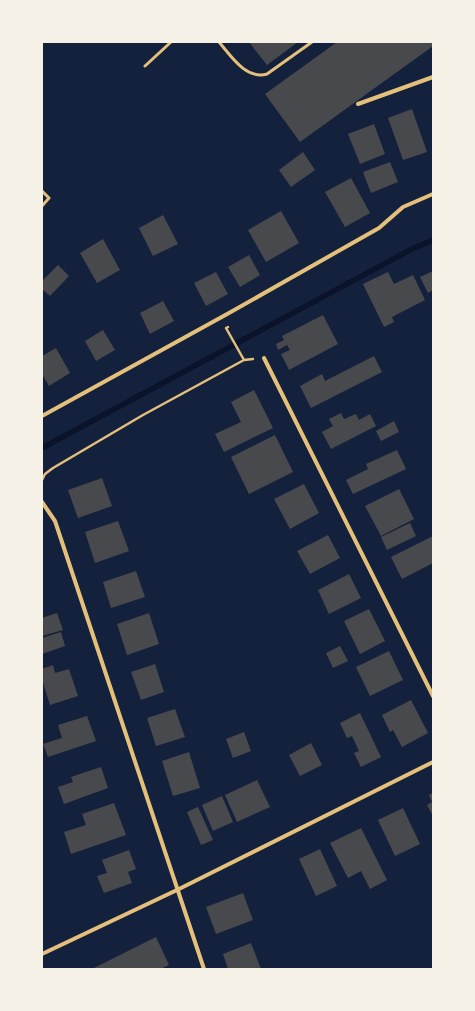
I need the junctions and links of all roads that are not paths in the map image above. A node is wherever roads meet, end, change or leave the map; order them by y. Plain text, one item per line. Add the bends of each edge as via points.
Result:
1 (171, 42) edge
2 (219, 42) edge
3 (312, 42) edge
4 (145, 66) dead end
5 (433, 76) edge
6 (358, 104) dead end
7 (42, 191) edge
8 (433, 194) edge
9 (42, 206) edge
10 (264, 358) dead end
11 (42, 416) edge
12 (42, 502) edge
13 (433, 696) edge
14 (433, 762) edge
15 (177, 890) junction
16 (42, 954) edge
17 (204, 969) edge

1 - 4 lane
2 - 3 lane via 242,67 259,76 267,74
5 - 6 street
7 - 9 lane via 49,198
8 - 11 street via 403,207 379,228
10 - 13 street
12 - 15 street via 55,521
14 - 15 street
15 - 16 street
15 - 17 street

